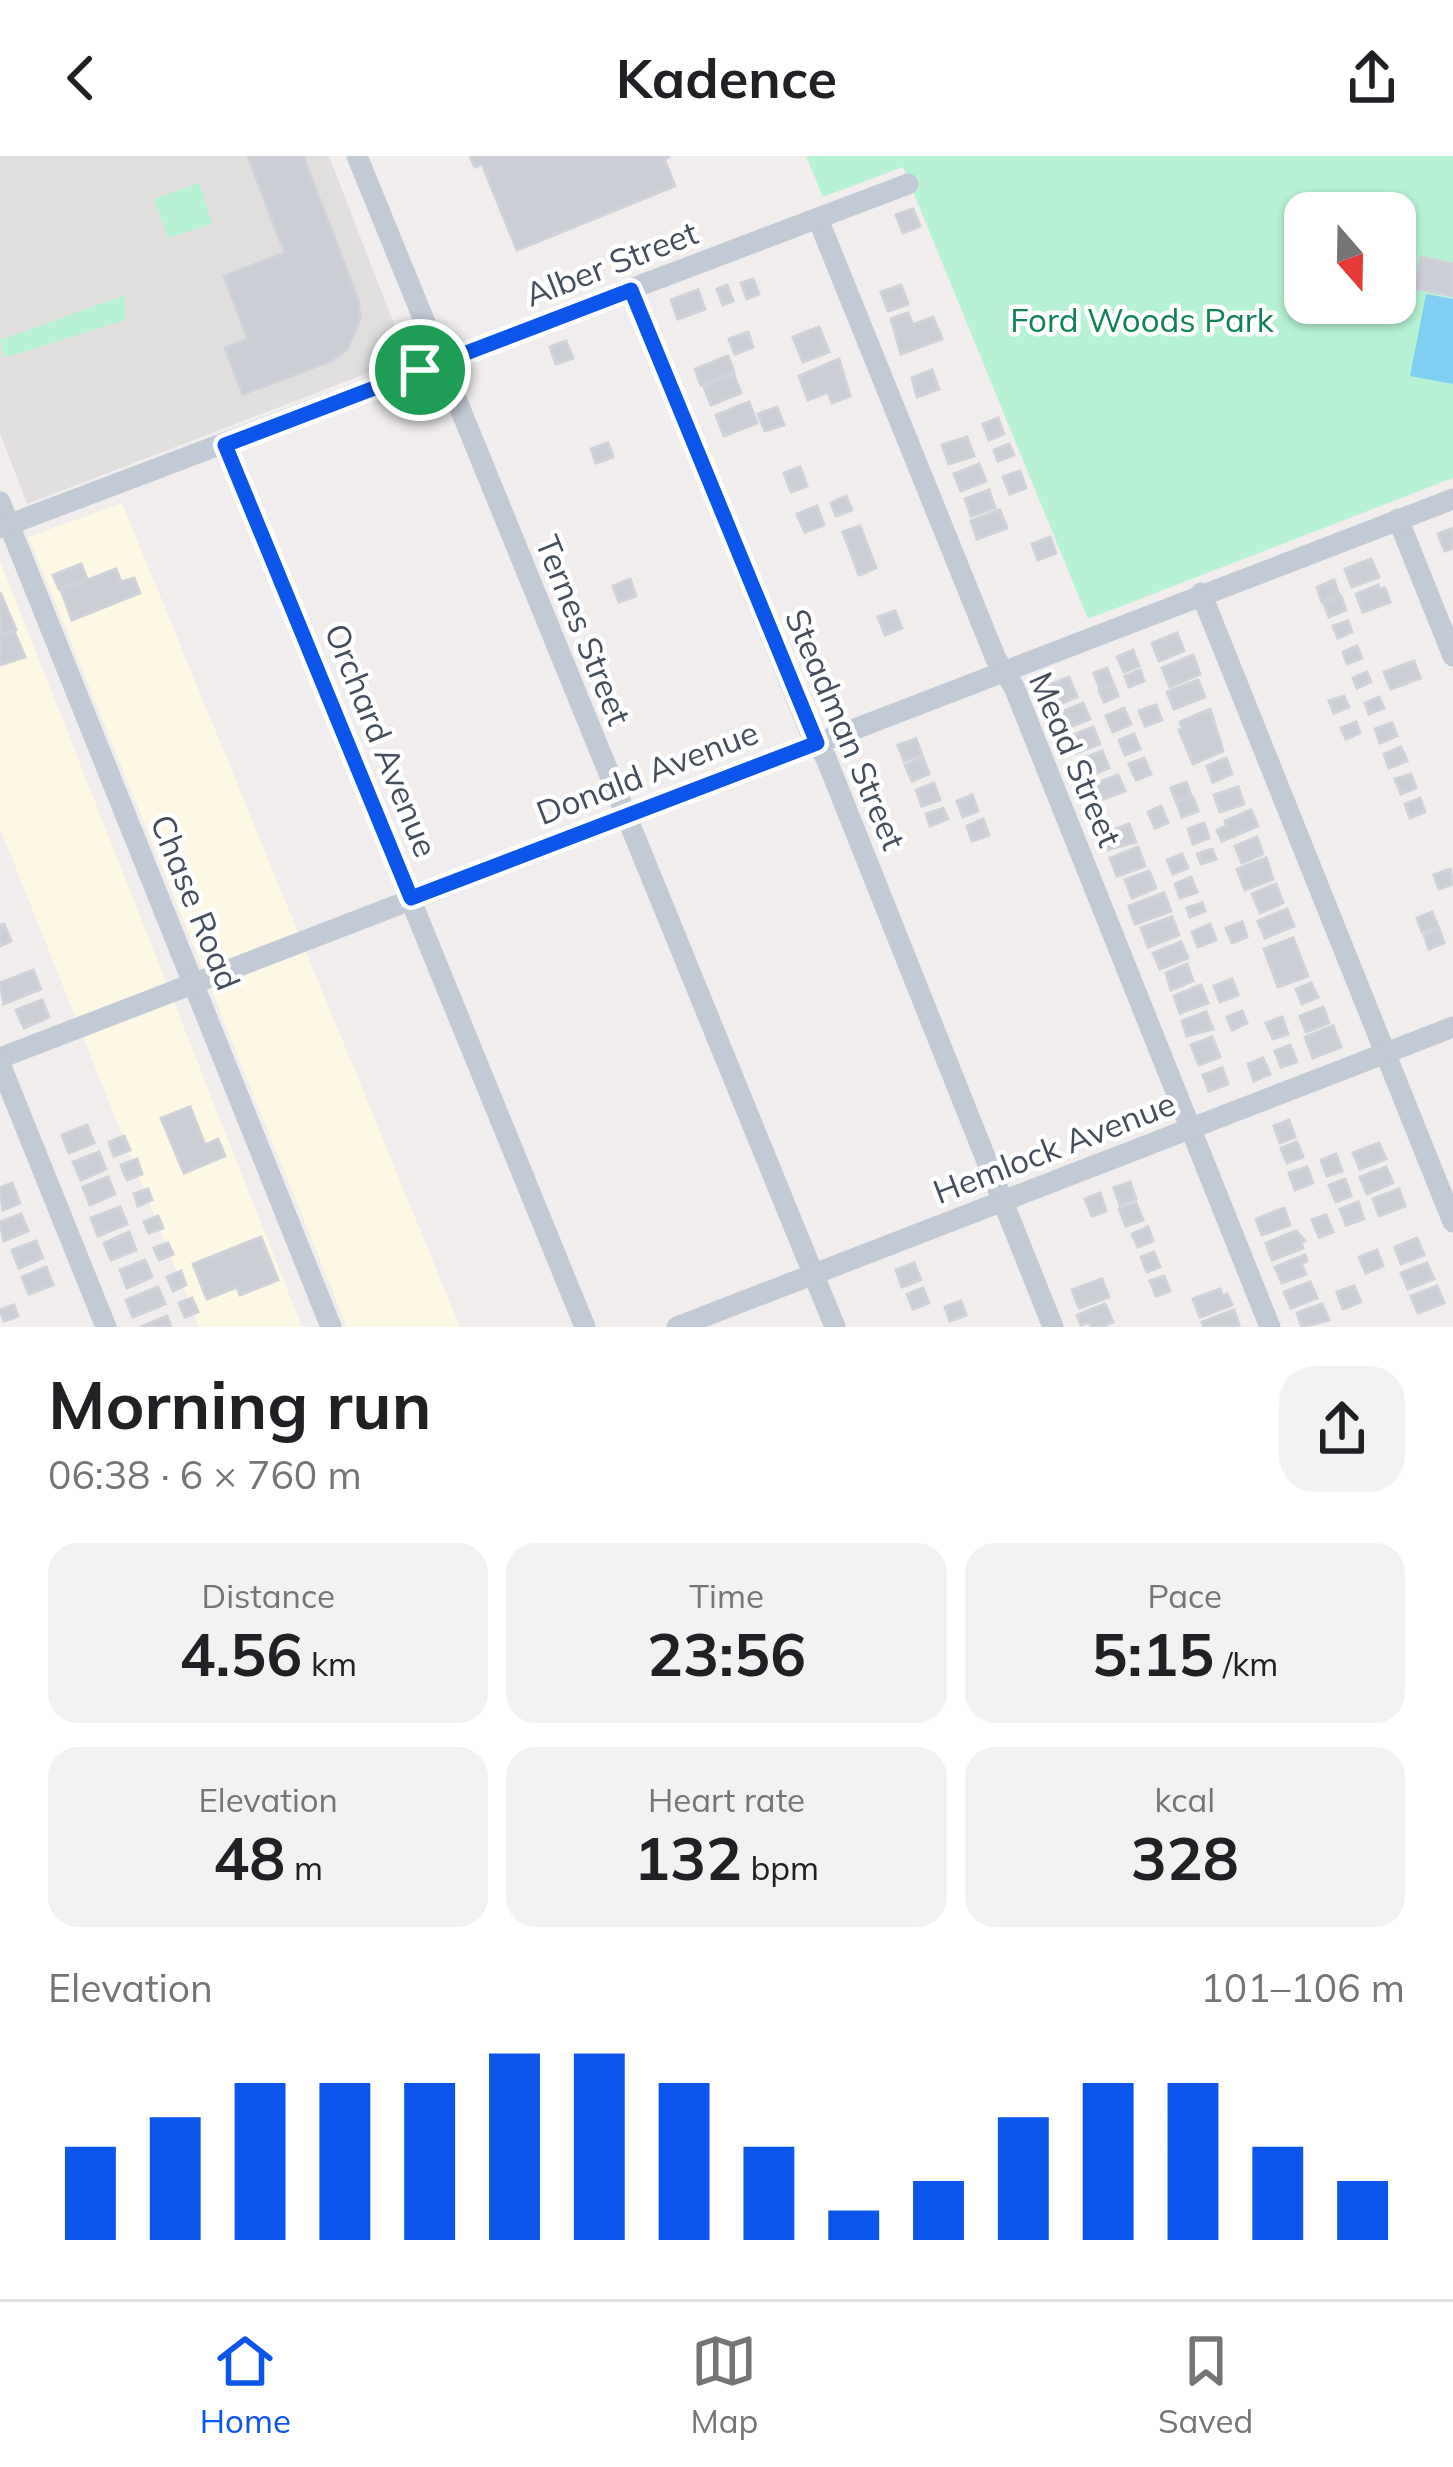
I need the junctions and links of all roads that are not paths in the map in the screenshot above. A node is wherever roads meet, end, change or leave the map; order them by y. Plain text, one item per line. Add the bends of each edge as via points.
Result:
1 (357, 156) edge
2 (908, 184) dead end
3 (818, 219) junction
4 (631, 290) junction
5 (440, 363) junction
6 (225, 445) junction
7 (1453, 499) edge
8 (0, 502) edge
9 (1398, 520) junction
10 (5, 527) edge
11 (1201, 593) junction
12 (1453, 656) edge
13 (1004, 672) junction
14 (817, 743) junction
15 (626, 816) junction
16 (411, 898) junction
17 (193, 982) junction
18 (1453, 1027) edge
19 (1385, 1053) junction
20 (0, 1061) edge
21 (1191, 1130) junction
22 (1003, 1202) junction
23 (1453, 1222) edge
24 (814, 1274) junction
25 (106, 1327) edge
26 (331, 1327) edge
27 (585, 1327) edge
28 (677, 1327) edge
29 (835, 1327) edge
30 (1053, 1327) edge
31 (1270, 1327) edge

1 - 5 street, Ternes Street
2 - 3 street, Alber Street
3 - 4 street, Alber Street
3 - 13 street, Mead Street
4 - 5 street, Alber Street
4 - 14 street, Steadman Street
5 - 6 street, Alber Street
5 - 15 street, Ternes Street
6 - 10 street, Alber Street
6 - 16 street, Orchard Avenue
7 - 9 street, Donald Avenue
8 - 10 street, Chase Road
9 - 11 street, Donald Avenue
9 - 12 street
10 - 17 street, Chase Road
11 - 13 street, Donald Avenue
11 - 19 street
13 - 14 street, Donald Avenue
13 - 21 street, Mead Street
14 - 15 street, Donald Avenue
14 - 22 street, Steadman Street
15 - 16 street, Donald Avenue
15 - 24 street, Ternes Street
16 - 17 street, Donald Avenue
16 - 27 street, Orchard Avenue
17 - 20 street, Donald Avenue
17 - 26 street, Chase Road
18 - 19 street, Hemlock Avenue
19 - 21 street, Hemlock Avenue
19 - 23 street
20 - 25 street
21 - 22 street, Hemlock Avenue
21 - 31 street, Mead Street
22 - 24 street, Hemlock Avenue
22 - 30 street, Steadman Street
24 - 28 street, Hemlock Avenue
24 - 29 street, Ternes Street

